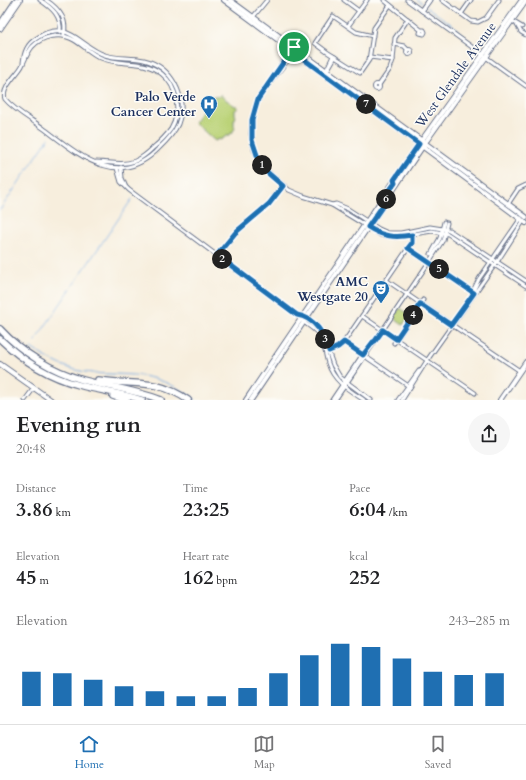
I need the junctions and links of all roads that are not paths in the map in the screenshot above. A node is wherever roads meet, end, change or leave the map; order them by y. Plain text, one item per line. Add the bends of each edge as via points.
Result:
1 (16, 0) edge
2 (21, 0) edge
3 (42, 0) edge
4 (224, 0) edge
5 (230, 0) edge
6 (268, 0) edge
7 (344, 0) edge
8 (367, 0) edge
9 (384, 0) edge
10 (407, 0) edge
11 (429, 0) edge
12 (443, 0) edge
13 (471, 0) edge
14 (498, 0) edge
15 (522, 0) edge
16 (526, 1) edge
17 (390, 5) junction
18 (236, 9) junction
19 (421, 10) junction
20 (359, 11) junction
21 (461, 14) junction
22 (253, 17) junction
23 (408, 19) junction
24 (510, 20) junction
25 (0, 24) edge
26 (348, 26) junction
27 (0, 29) edge
28 (421, 30) dead end
29 (60, 34) junction
30 (64, 34) junction
31 (525, 34) edge
32 (373, 36) junction
33 (394, 44) junction
34 (294, 49) junction
35 (408, 50) dead end
36 (484, 56) junction
37 (334, 57) junction
38 (370, 57) junction
39 (392, 60) junction
40 (315, 67) junction
41 (326, 71) junction
42 (379, 85) dead end
43 (526, 86) edge
44 (453, 100) junction
45 (379, 112) junction
46 (422, 143) junction
47 (446, 164) junction
48 (119, 166) junction
49 (464, 171) junction
50 (394, 180) junction
51 (526, 185) edge
52 (283, 186) junction
53 (489, 196) junction
54 (386, 201) junction
55 (508, 204) junction
56 (524, 219) edge
57 (445, 223) dead end
58 (367, 224) junction
59 (444, 230) junction
60 (412, 235) junction
61 (408, 248) junction
62 (217, 255) junction
63 (494, 261) junction
64 (428, 262) junction
65 (386, 280) junction
66 (526, 281) edge
67 (526, 286) edge
68 (473, 292) junction
69 (407, 294) junction
70 (423, 300) dead end
71 (420, 304) junction
72 (362, 316) junction
73 (302, 318) junction
74 (451, 325) junction
75 (0, 329) edge
76 (383, 330) junction
77 (396, 339) junction
78 (2, 341) edge
79 (344, 342) junction
80 (394, 343) dead end
81 (329, 351) junction
82 (364, 356) junction
83 (427, 360) junction
84 (526, 362) edge
85 (0, 364) edge
86 (57, 370) junction
87 (520, 371) junction
88 (346, 382) junction
89 (79, 385) junction
90 (343, 386) junction
91 (409, 386) junction
92 (34, 388) junction
93 (475, 393) dead end
94 (25, 400) edge
95 (51, 400) edge
96 (126, 400) edge
97 (142, 400) edge
98 (161, 400) edge
99 (188, 400) edge
100 (246, 400) edge
101 (252, 400) edge
102 (332, 400) edge
103 (335, 400) edge
104 (364, 400) edge
105 (371, 400) edge
106 (398, 400) edge
107 (402, 400) edge
108 (500, 400) edge

1 - 25 main road
2 - 27 main road
3 - 29 street via 56,14 60,22
3 - 30 street via 60,11 64,19
4 - 18 main road
5 - 22 main road
6 - 22 street
7 - 20 street
8 - 20 street
9 - 17 street
10 - 19 street
11 - 19 street
12 - 21 street
13 - 21 street
14 - 21 street via 486,18 478,22 471,21
15 - 24 main road, West Glendale Avenue
16 - 24 main road, West Glendale Avenue
17 - 23 street
17 - 32 street via 374,28
18 - 22 main road
18 - 34 main road
19 - 36 street
20 - 26 street
22 - 34 main road
23 - 28 street
23 - 33 street via 398,32
24 - 31 street
24 - 36 main road, West Glendale Avenue
26 - 32 street
26 - 37 street via 333,16 315,42
29 - 30 street
29 - 48 street via 46,33 33,41 24,52 23,63 6,90 5,99 78,153 104,167
30 - 48 street via 76,36 100,54 118,60 144,60 153,63 168,75 179,94 181,105 178,124 168,139 145,160 135,165
32 - 38 street
33 - 35 street via 404,46
33 - 39 street
34 - 40 main road
34 - 41 main road
34 - 52 street via 258,99 252,118 254,150 268,173
36 - 43 street
36 - 44 main road, West Glendale Avenue
36 - 44 main road, West Glendale Avenue via 461,84
37 - 38 street via 360,73
37 - 41 street
38 - 39 street
39 - 42 street via 390,69
40 - 41 main road
40 - 45 main road
41 - 45 main road
44 - 46 main road, West Glendale Avenue
44 - 46 main road, West Glendale Avenue via 446,114
45 - 46 main road
46 - 47 main road
46 - 49 main road
46 - 50 main road, West Glendale Avenue
46 - 54 main road, West Glendale Avenue
47 - 49 main road via 461,172
47 - 53 main road
48 - 62 street via 119,180
49 - 55 main road
50 - 54 main road via 395,183 387,194
50 - 58 main road, West Glendale Avenue
51 - 55 street via 518,190
52 - 58 street via 298,194 346,208
52 - 62 street via 269,204 236,232
53 - 55 main road
53 - 56 main road
54 - 58 main road, West Glendale Avenue
55 - 56 main road
56 - 63 street
57 - 59 street
58 - 59 street via 393,234 430,227
58 - 60 street via 376,232 387,236
58 - 73 main road, West Glendale Avenue
59 - 60 street
59 - 63 street
59 - 64 street via 442,242
60 - 61 street via 412,243
61 - 64 street
61 - 65 street
62 - 73 street
63 - 66 street
63 - 67 street
63 - 68 street
64 - 68 street
64 - 69 street
65 - 69 street
65 - 72 street
68 - 74 street
69 - 71 street
69 - 76 street
70 - 71 street
71 - 74 street
71 - 77 street
72 - 76 street
72 - 79 street
73 - 81 street via 321,333
73 - 90 street via 320,338 331,371
73 - 100 main road, West Glendale Avenue
73 - 101 main road, West Glendale Avenue
74 - 83 street
74 - 87 street
75 - 86 highway via 27,353
76 - 77 street
76 - 82 street
77 - 80 street
77 - 83 street
78 - 89 highway via 38,368
79 - 81 street
79 - 82 street
81 - 88 street via 335,370
82 - 88 street
82 - 91 street
83 - 91 street
83 - 93 street
84 - 87 main road
85 - 92 main road
86 - 98 highway via 83,380
86 - 99 highway via 102,380 154,384 172,390
87 - 108 main road
88 - 90 street
88 - 105 street
89 - 96 highway
89 - 97 highway
90 - 102 street
90 - 103 street
90 - 104 street
91 - 106 street
91 - 107 street
92 - 94 street
92 - 95 main road

